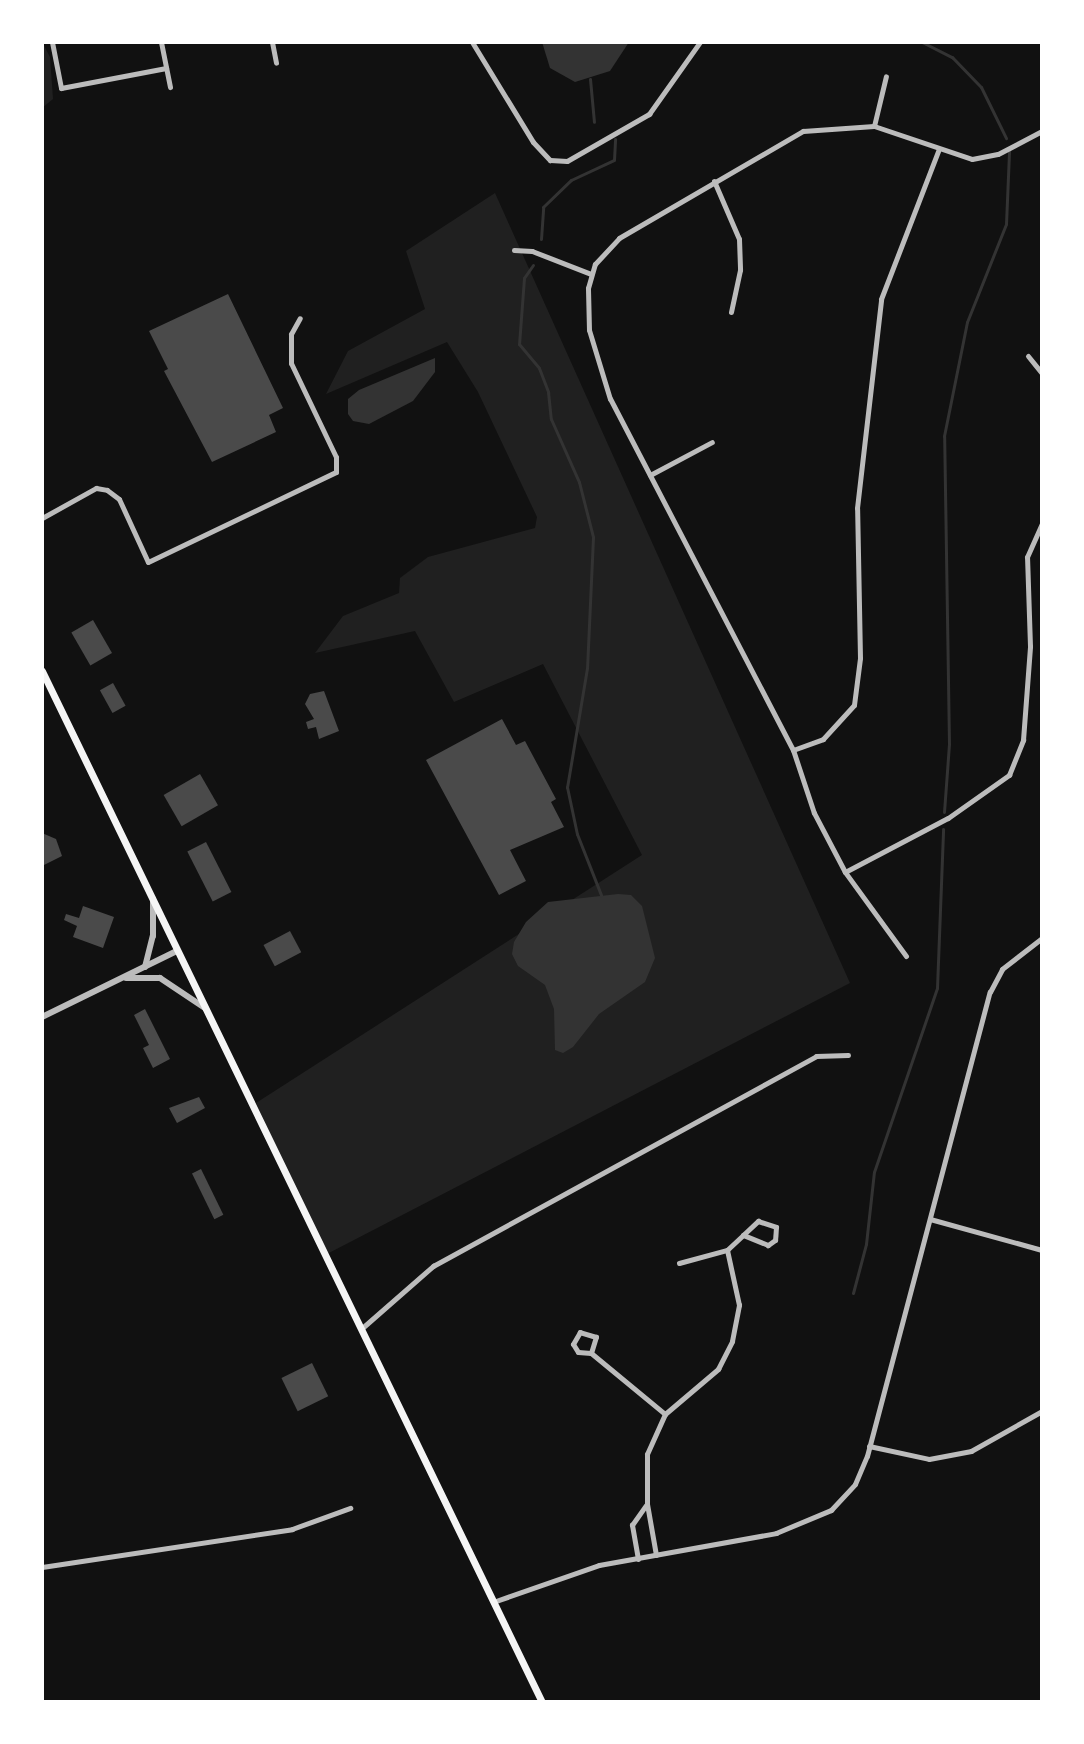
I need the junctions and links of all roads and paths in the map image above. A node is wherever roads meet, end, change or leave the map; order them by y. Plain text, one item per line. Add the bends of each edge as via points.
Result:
1 (52, 42) edge
2 (161, 42) edge
3 (272, 42) edge
4 (472, 42) edge
5 (700, 42) edge
6 (276, 63) dead end
7 (166, 68) junction
8 (886, 76) dead end
9 (170, 87) dead end
10 (874, 126) junction
11 (1042, 131) edge
12 (938, 151) junction
13 (714, 181) junction
14 (514, 250) dead end
15 (591, 274) junction
16 (731, 312) dead end
17 (300, 318) dead end
18 (1028, 356) dead end
19 (1042, 373) edge
20 (712, 442) dead end
21 (650, 475) junction
22 (42, 518) edge
23 (1042, 523) edge
24 (42, 671) edge
25 (793, 750) junction
26 (845, 872) junction
27 (153, 899) junction
28 (1042, 938) edge
29 (177, 951) junction
30 (906, 956) dead end
31 (145, 967) junction
32 (119, 979) junction
33 (206, 1008) junction
34 (42, 1017) edge
35 (848, 1055) dead end
36 (930, 1219) junction
37 (743, 1235) junction
38 (727, 1250) junction
39 (1042, 1250) edge
40 (679, 1263) dead end
41 (361, 1329) junction
42 (591, 1353) junction
43 (1042, 1411) edge
44 (665, 1414) junction
45 (869, 1446) junction
46 (647, 1504) junction
47 (350, 1508) dead end
48 (656, 1555) junction
49 (638, 1559) junction
50 (42, 1567) edge
51 (493, 1602) junction
52 (542, 1702) edge

1 - 7 street via 61,88
2 - 7 street
3 - 6 street
4 - 5 street via 533,142 550,160 567,161 649,114
7 - 9 street
8 - 10 street
10 - 12 street
10 - 13 street via 803,131
11 - 12 street via 998,154 972,159
12 - 25 street via 881,299 857,508 860,658 854,705 823,739
13 - 15 street via 619,238
13 - 16 street via 739,239 740,270
14 - 15 street via 532,251
15 - 21 street via 589,330 610,399
17 - 22 street via 291,334 291,363 336,457 336,472 148,562 119,499 107,490 96,488
18 - 19 street
20 - 21 street
21 - 25 street
23 - 26 street via 1027,557 1030,646 1024,733 1009,775 984,796
24 - 27 main road
25 - 26 street via 814,813
26 - 30 street
27 - 29 main road
27 - 31 street via 153,936
28 - 36 street via 1002,969 990,992
29 - 31 street
29 - 33 main road
31 - 32 street
32 - 33 street via 160,978
32 - 34 street
33 - 41 main road
35 - 41 street via 816,1056 433,1266
36 - 39 street
36 - 45 street
37 - 37 street via 764,1246 775,1240 777,1231 761,1220
37 - 38 street
38 - 40 street
38 - 44 street via 739,1305 732,1341 718,1369
41 - 51 main road
42 - 42 street via 596,1337 580,1332 575,1348
42 - 44 street
43 - 45 street via 971,1451 929,1459
44 - 46 street via 647,1454
45 - 48 street via 855,1484 831,1510 742,1542
46 - 48 street
46 - 49 street via 632,1525
47 - 50 street via 292,1529
48 - 49 street
49 - 51 street via 559,1576
51 - 52 main road

